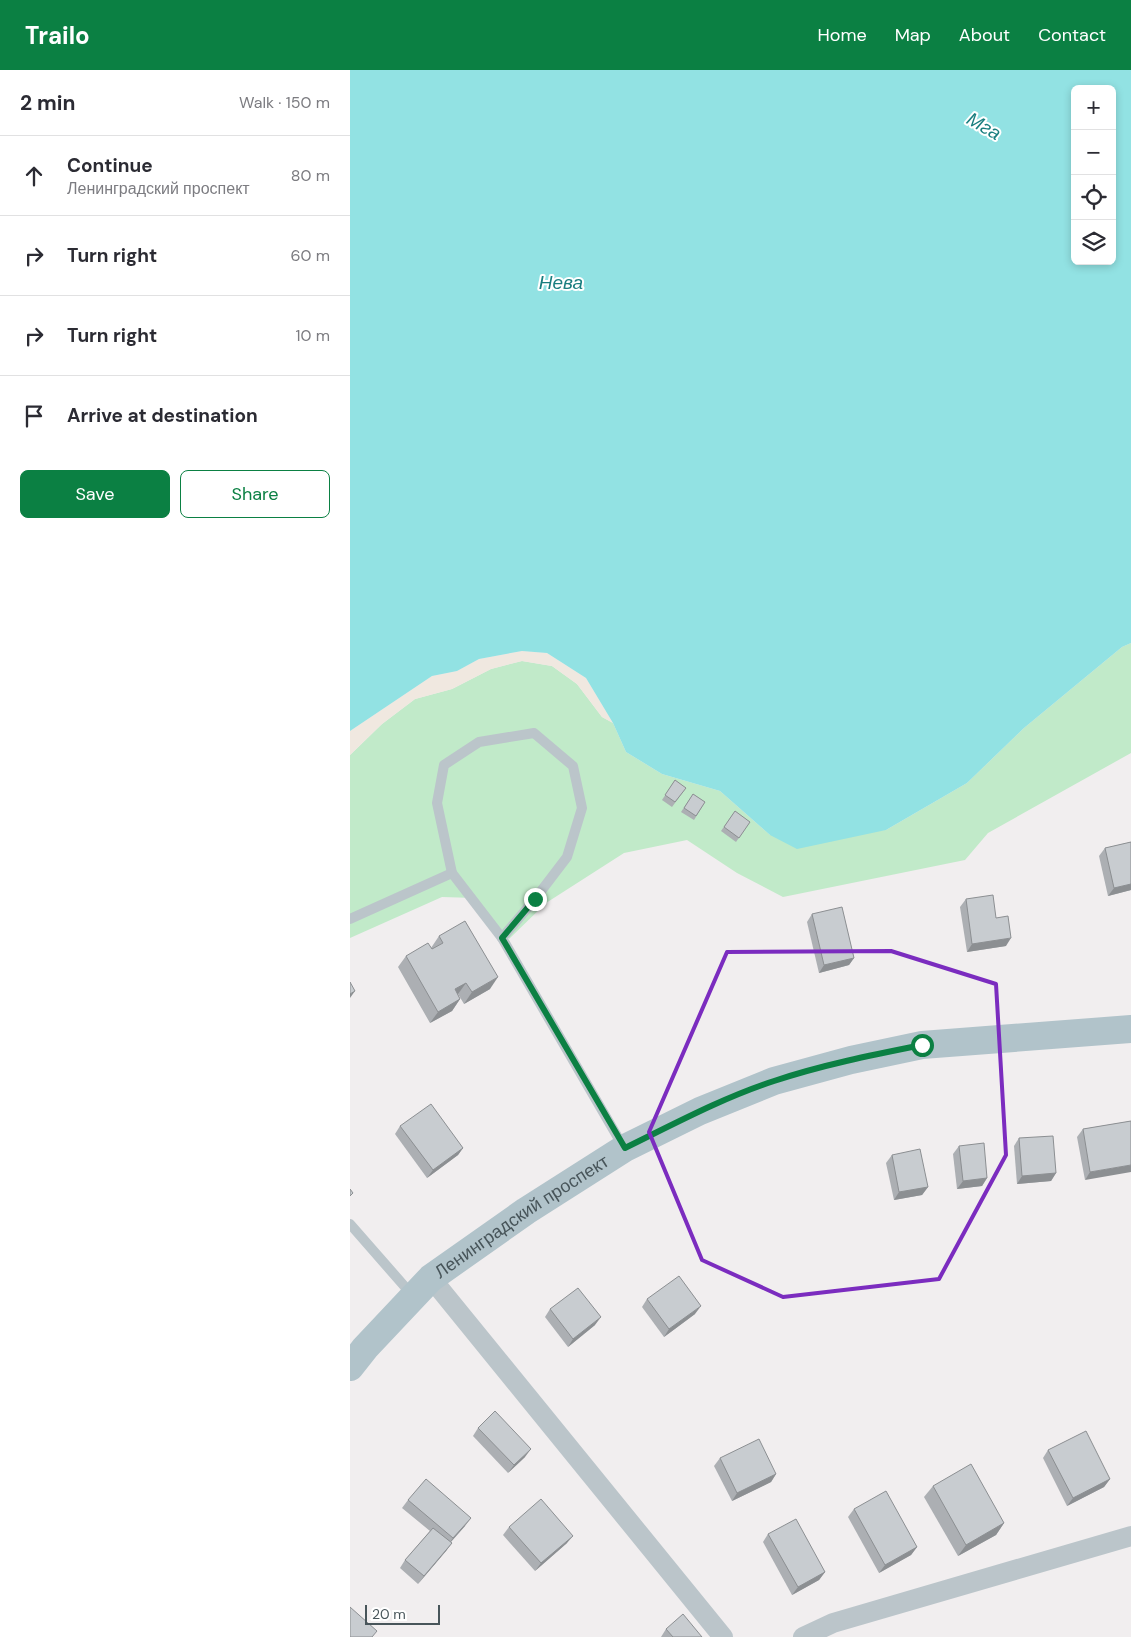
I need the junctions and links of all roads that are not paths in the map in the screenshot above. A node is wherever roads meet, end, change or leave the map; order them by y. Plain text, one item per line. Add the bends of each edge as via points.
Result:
1 (452, 873) junction
2 (350, 919) edge
3 (502, 938) junction
4 (1131, 1029) edge
5 (625, 1148) junction
6 (350, 1224) edge
7 (422, 1288) junction
8 (350, 1367) edge
9 (1131, 1536) edge
10 (723, 1637) edge
11 (803, 1637) edge

1 - 2 lane
1 - 3 lane
1 - 3 lane via 437,803 444,765 479,742 534,733 574,766 582,808 567,857
3 - 5 lane
4 - 5 main road, Ленинградский проспект via 922,1045 851,1060 774,1081 700,1111
5 - 7 main road, Ленинградский проспект via 526,1211
6 - 7 lane
7 - 8 main road, Ленинградский проспект
7 - 10 street
9 - 11 street via 833,1623

